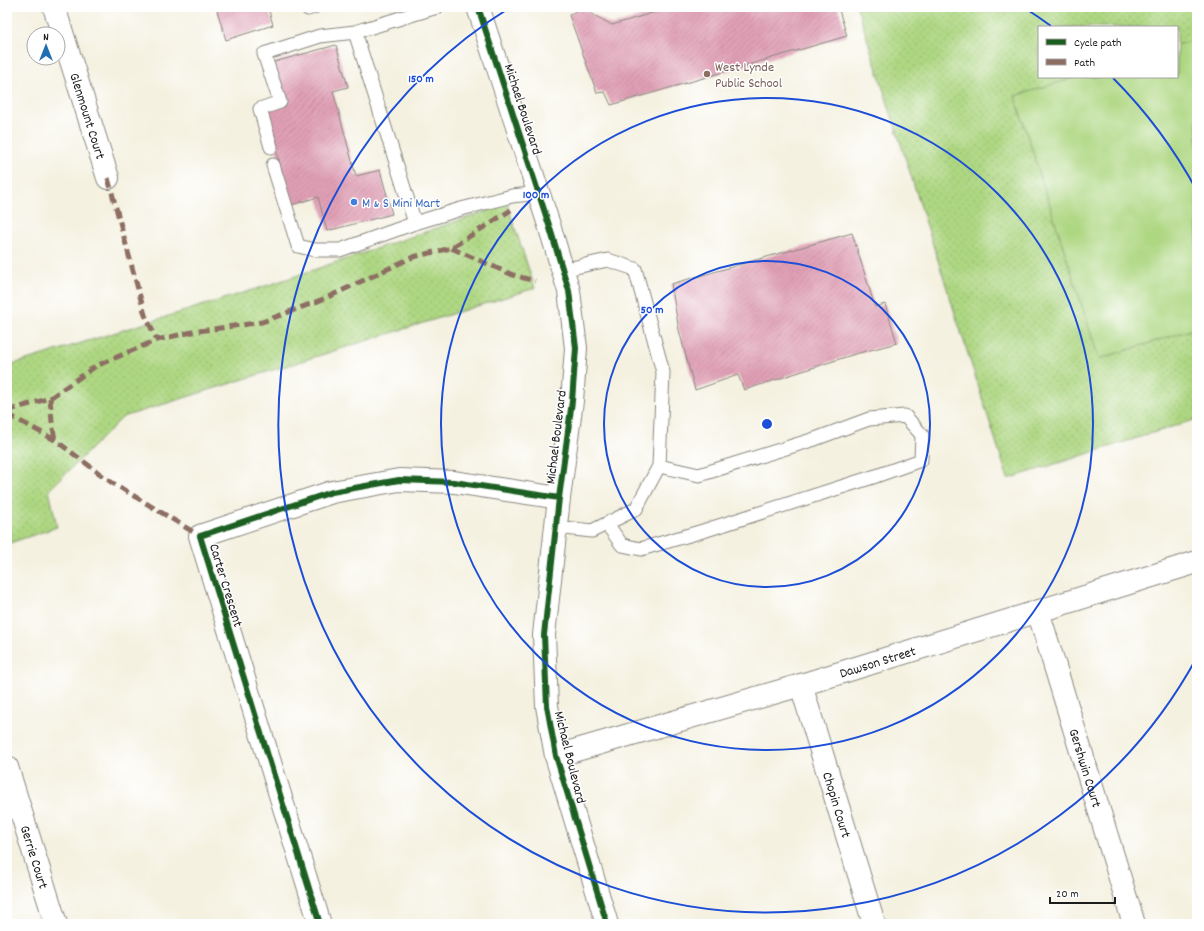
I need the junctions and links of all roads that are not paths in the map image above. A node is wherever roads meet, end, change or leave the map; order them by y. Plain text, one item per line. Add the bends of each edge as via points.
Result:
1 (54, 7) edge
2 (306, 7) edge
3 (314, 7) edge
4 (437, 7) edge
5 (478, 7) edge
6 (355, 32) junction
7 (271, 147) dead end
8 (273, 165) dead end
9 (108, 178) dead end
10 (539, 193) junction
11 (415, 223) junction
12 (562, 270) junction
13 (659, 466) junction
14 (559, 498) junction
15 (607, 524) junction
16 (556, 527) junction
17 (1197, 562) edge
18 (1038, 611) junction
19 (801, 685) junction
20 (556, 756) junction
21 (7, 767) edge
22 (56, 924) edge
23 (320, 924) edge
24 (607, 924) edge
25 (874, 924) edge
26 (1134, 924) edge

1 - 9 street, Glenmount Court
2 - 3 lane
4 - 6 lane
5 - 10 street, Michael Boulevard
6 - 7 lane via 320,36 264,54 280,102 260,109
6 - 11 lane
8 - 11 lane via 298,246 315,250 340,250
10 - 11 lane via 512,196
10 - 12 street, Michael Boulevard
12 - 13 lane via 608,260 635,269 663,372
12 - 14 street, Michael Boulevard via 569,291 576,348
13 - 15 lane via 636,510
13 - 15 lane via 699,476 869,419 905,416 922,435 921,460 641,549 622,545
14 - 16 street, Michael Boulevard
14 - 23 street, Carter Crescent via 454,482 399,480 332,492 200,536
15 - 16 lane via 592,531
16 - 20 street, Michael Boulevard via 544,635 547,706
17 - 18 street, Dawson Street
18 - 19 street, Dawson Street
18 - 26 street, Gershwin Court
19 - 20 street, Dawson Street
19 - 25 street, Chopin Court
20 - 24 street, Michael Boulevard
21 - 22 street, Gerrie Court

